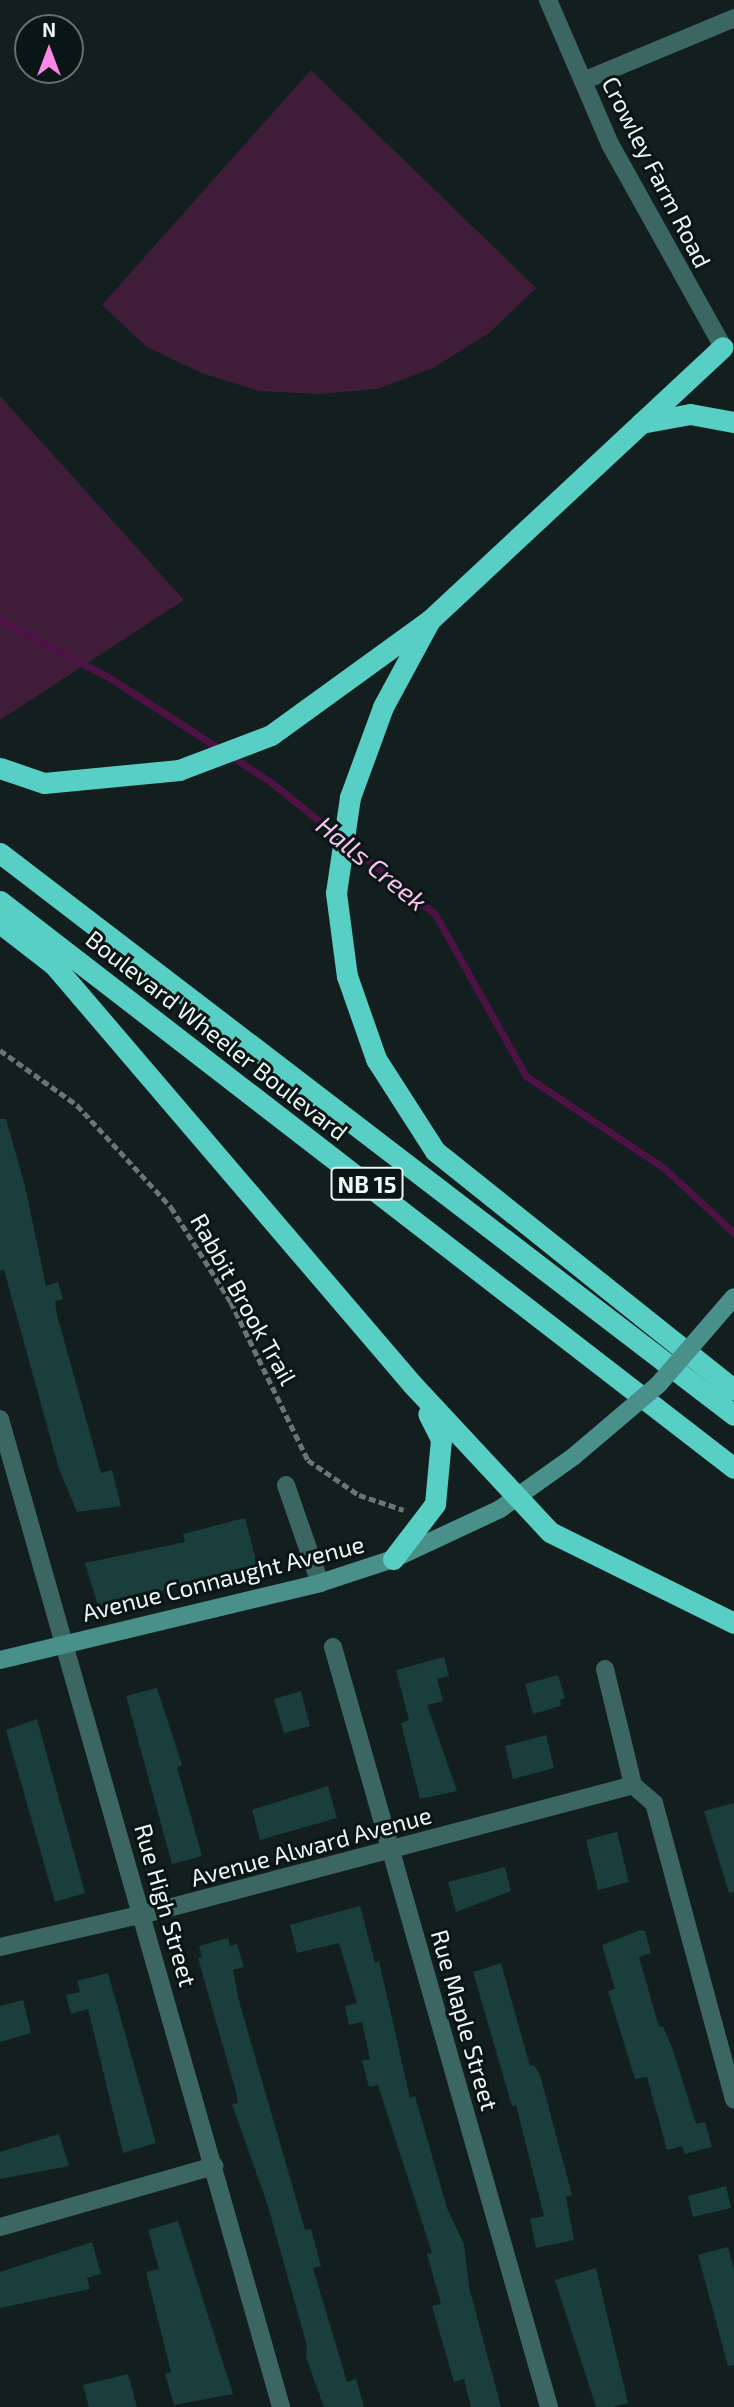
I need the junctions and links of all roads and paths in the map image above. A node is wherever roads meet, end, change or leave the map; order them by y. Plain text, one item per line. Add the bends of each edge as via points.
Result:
1 (548, 0) edge
2 (734, 18) edge
3 (583, 81) junction
4 (729, 354) edge
5 (734, 422) edge
6 (641, 424) junction
7 (430, 620) junction
8 (0, 768) edge
9 (0, 853) edge
10 (0, 901) edge
11 (0, 923) edge
12 (0, 1051) edge
13 (734, 1297) edge
14 (412, 1384) junction
15 (734, 1390) edge
16 (734, 1415) edge
17 (0, 1419) edge
18 (734, 1468) edge
19 (286, 1485) dead end
20 (520, 1498) junction
21 (429, 1518) junction
22 (393, 1559) junction
23 (320, 1583) junction
24 (734, 1623) edge
25 (63, 1644) junction
26 (333, 1647) dead end
27 (0, 1660) edge
28 (605, 1669) dead end
29 (634, 1785) junction
30 (392, 1851) junction
31 (144, 1914) junction
32 (0, 1947) edge
33 (732, 2088) edge
34 (214, 2166) junction
35 (0, 2227) edge
36 (281, 2407) edge
37 (549, 2407) edge

1 - 3 street, Crowley Farm Road
2 - 3 street
3 - 4 street, Crowley Farm Road via 610,144
4 - 6 highway
5 - 6 highway via 690,414
6 - 7 highway
7 - 8 highway via 271,735 179,770 44,783
7 - 15 highway via 383,707 350,797 336,893 347,976 376,1059 435,1151
9 - 16 highway, Boulevard Wheeler Boulevard / NB 15
10 - 18 highway, Boulevard Wheeler Boulevard / NB 15
11 - 14 highway via 54,964
12 - 21 path, Rabbit Brook Trail via 77,1105 171,1207 231,1302 308,1460 359,1494
13 - 20 street, Avenue Connaught Avenue, bridge via 658,1385
14 - 20 highway
14 - 21 highway via 441,1439 436,1504
17 - 25 street, Rue High Street
19 - 23 street
20 - 22 street, Avenue Connaught Avenue
20 - 24 highway via 550,1532
21 - 22 highway
22 - 23 street, Avenue Connaught Avenue
23 - 25 street, Avenue Connaught Avenue
25 - 27 street, Avenue Connaught Avenue
25 - 31 street, Rue High Street
26 - 30 street, Rue Maple Street
28 - 29 street
29 - 30 street, Avenue Alward Avenue
29 - 33 street via 654,1803
30 - 31 street, Avenue Alward Avenue
30 - 37 street, Rue Maple Street
31 - 32 street, Avenue Alward Avenue
31 - 34 street, Rue High Street
34 - 35 street
34 - 36 street, Rue High Street

